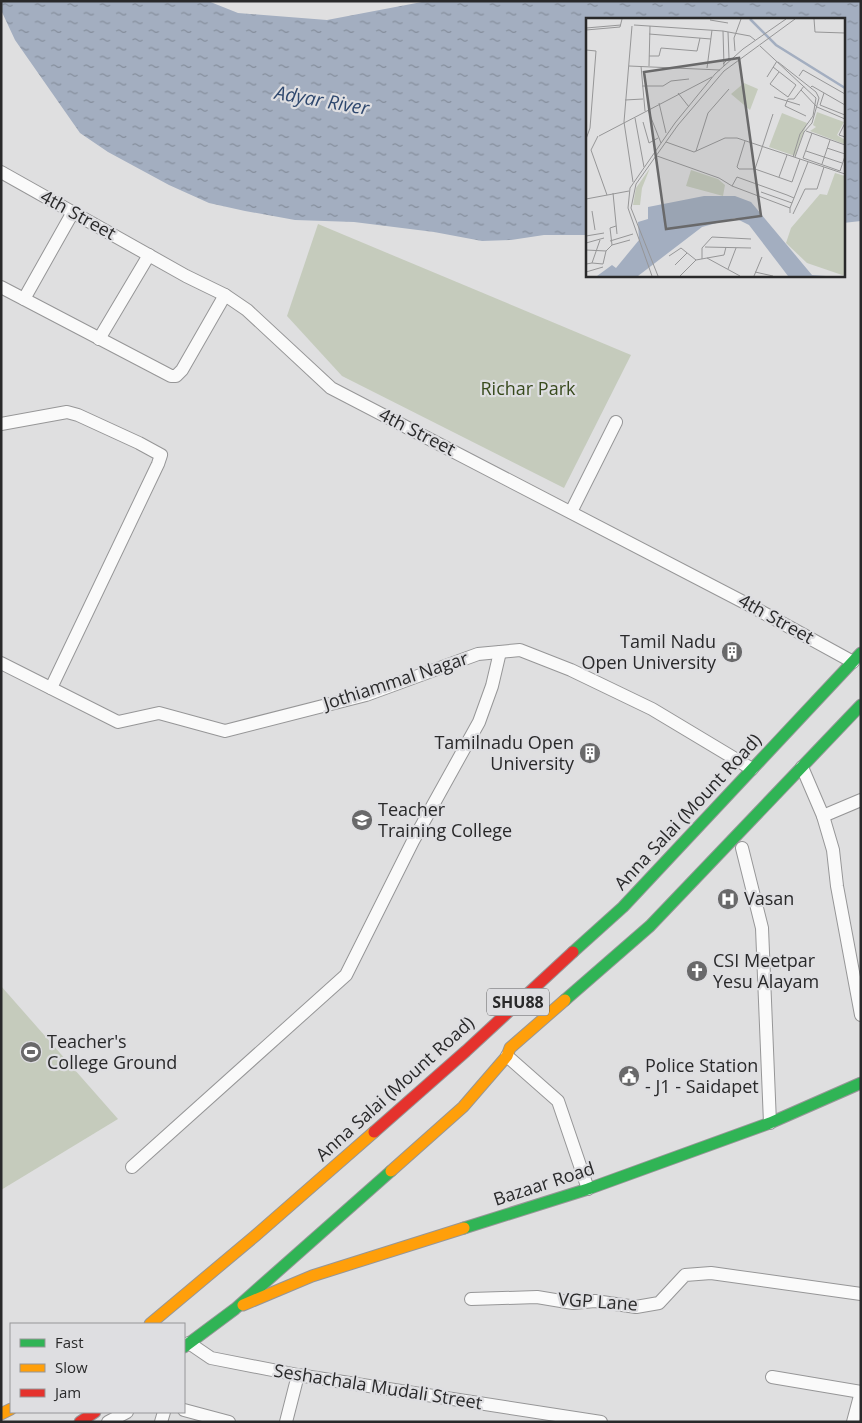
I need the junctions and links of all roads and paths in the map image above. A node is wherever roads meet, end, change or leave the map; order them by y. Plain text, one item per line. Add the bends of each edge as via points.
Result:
1 (1, 172) edge
2 (72, 212) junction
3 (149, 255) junction
4 (1, 287) edge
5 (225, 295) junction
6 (24, 299) junction
7 (99, 339) junction
8 (616, 422) dead end
9 (1, 424) edge
10 (571, 512) junction
11 (500, 652) junction
12 (857, 657) edge
13 (1, 663) edge
14 (51, 688) junction
15 (861, 705) edge
16 (802, 767) junction
17 (752, 769) junction
18 (861, 800) edge
19 (822, 816) junction
20 (742, 848) dead end
21 (861, 1015) edge
22 (508, 1056) junction
23 (861, 1083) edge
24 (770, 1123) junction
25 (132, 1167) dead end
26 (588, 1189) junction
27 (861, 1294) edge
28 (471, 1300) dead end
29 (235, 1309) junction
30 (151, 1323) edge
31 (187, 1345) edge
32 (298, 1375) junction
33 (772, 1377) dead end
34 (860, 1392) edge
35 (185, 1410) edge
36 (93, 1413) edge
37 (124, 1413) edge
38 (80, 1422) edge
39 (108, 1422) edge
40 (229, 1422) edge
41 (286, 1422) edge
42 (601, 1422) edge
43 (853, 1422) edge

1 - 2 street, 4th Street
2 - 3 street, 4th Street
2 - 6 street
3 - 5 street, 4th Street
3 - 7 street
4 - 6 street
5 - 7 street via 176,376 166,375
5 - 10 street, 4th Street via 254,316 332,388
6 - 7 street
8 - 10 street
9 - 14 street via 67,412 139,442 161,455
10 - 12 street, 4th Street
11 - 14 street, Jothiammal Nagar via 478,654 366,695 225,730 159,713 118,722
11 - 17 street, Jothiammal Nagar via 520,650 571,670 652,709
11 - 25 street via 492,686 478,722 413,841 346,975
12 - 17 main road, Anna Salai (Mount Road) / SHU88
13 - 14 street, Jothiammal Nagar
15 - 16 main road, SHU88
16 - 19 street
16 - 22 main road, SHU88 via 650,926 510,1048
17 - 30 main road, Anna Salai (Mount Road) / SHU88 via 623,907 256,1236
18 - 19 street
19 - 21 street via 832,850
20 - 24 street via 762,928
22 - 26 street via 558,1101
22 - 29 main road, SHU88 via 463,1107
23 - 24 main road, Bazaar Road
24 - 26 main road, Bazaar Road
26 - 29 main road, Bazaar Road via 312,1276
27 - 28 street, VGP Lane via 711,1273 685,1275 659,1302 636,1307 537,1297
29 - 31 main road, SHU88
31 - 32 street, Seshachala Mudali Street via 211,1358
32 - 41 street
32 - 42 street, Seshachala Mudali Street
33 - 34 street
34 - 43 street
35 - 40 street
36 - 38 main road
37 - 39 street

